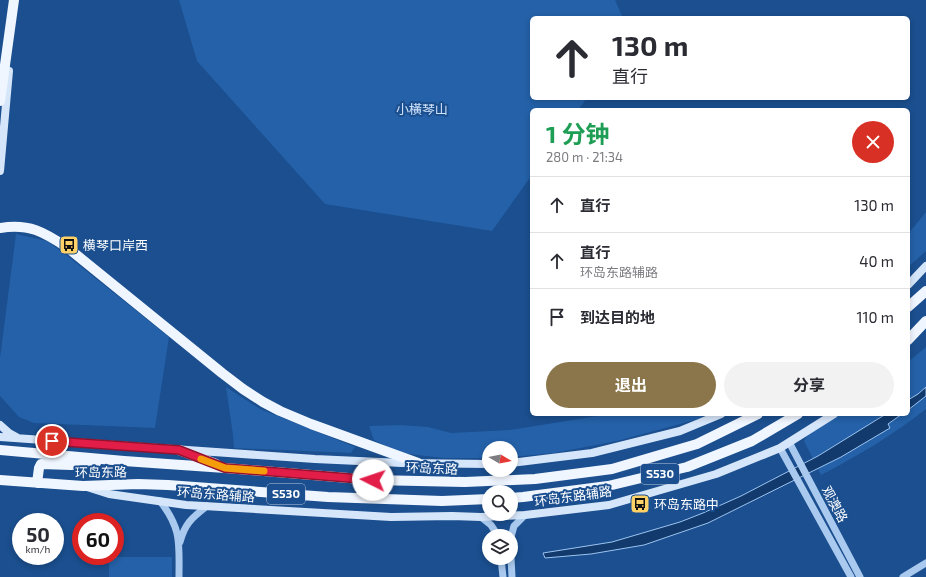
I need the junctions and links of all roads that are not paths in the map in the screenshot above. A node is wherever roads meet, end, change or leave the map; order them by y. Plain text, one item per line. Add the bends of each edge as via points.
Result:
1 (14, 5) edge
2 (0, 101) edge
3 (0, 171) edge
4 (0, 228) edge
5 (926, 266) edge
6 (910, 283) edge
7 (926, 291) edge
8 (910, 306) edge
9 (926, 321) edge
10 (910, 338) edge
11 (716, 416) edge
12 (754, 416) edge
13 (795, 416) edge
14 (831, 416) edge
15 (0, 425) edge
16 (0, 437) edge
17 (21, 439) junction
18 (789, 442) junction
19 (780, 448) junction
20 (0, 450) edge
21 (179, 450) junction
22 (124, 461) junction
23 (518, 462) edge
24 (418, 463) junction
25 (482, 464) edge
26 (225, 468) junction
27 (0, 480) edge
28 (18, 482) junction
29 (37, 483) junction
30 (0, 486) edge
31 (83, 486) junction
32 (518, 497) edge
33 (482, 499) edge
34 (160, 501) junction
35 (208, 506) junction
36 (525, 515) junction
37 (481, 517) junction
38 (494, 529) edge
39 (513, 529) edge
40 (179, 544) junction
41 (926, 562) edge
42 (502, 565) edge
43 (511, 565) edge
44 (179, 577) edge
45 (503, 577) edge
46 (512, 577) edge
47 (850, 577) edge
48 (860, 577) edge
49 (903, 577) edge

1 - 2 main road
1 - 3 main road
4 - 24 main road via 29,228 53,238 222,374 263,402 311,424
5 - 6 main road
7 - 8 main road
9 - 10 main road
11 - 23 main road via 680,431 592,453
12 - 26 main road, 环岛东路 / S530 via 697,444 612,469 535,479 465,482 380,480
13 - 32 main road, S530 via 752,441 687,467 608,486
14 - 18 main road, 环岛东路辅路
15 - 17 main road
16 - 17 main road
17 - 21 main road
18 - 19 main road, 环岛东路辅路
18 - 48 street, 观澳路
19 - 36 main road, 环岛东路辅路 via 716,474 608,505
19 - 47 street, 观澳路
20 - 22 main road, 环岛东路 / S530
21 - 24 main road
21 - 26 main road
22 - 26 main road, 环岛东路 / S530
22 - 29 main road via 71,465 41,464 38,468
24 - 25 main road
27 - 28 main road, 环岛东路
28 - 29 main road, 环岛东路
28 - 30 main road
29 - 31 main road, 环岛东路
31 - 33 main road, 环岛东路 / S530 via 138,484 328,497 442,501
31 - 34 main road, 环岛东路辅路 via 109,494
34 - 35 main road, 环岛东路辅路
34 - 40 street via 175,526
35 - 37 main road, 环岛东路辅路 via 391,517
35 - 40 street via 184,528
36 - 37 main road, 环岛东路辅路
36 - 39 street
37 - 38 street
40 - 44 street
41 - 49 street
42 - 45 street
43 - 46 street

